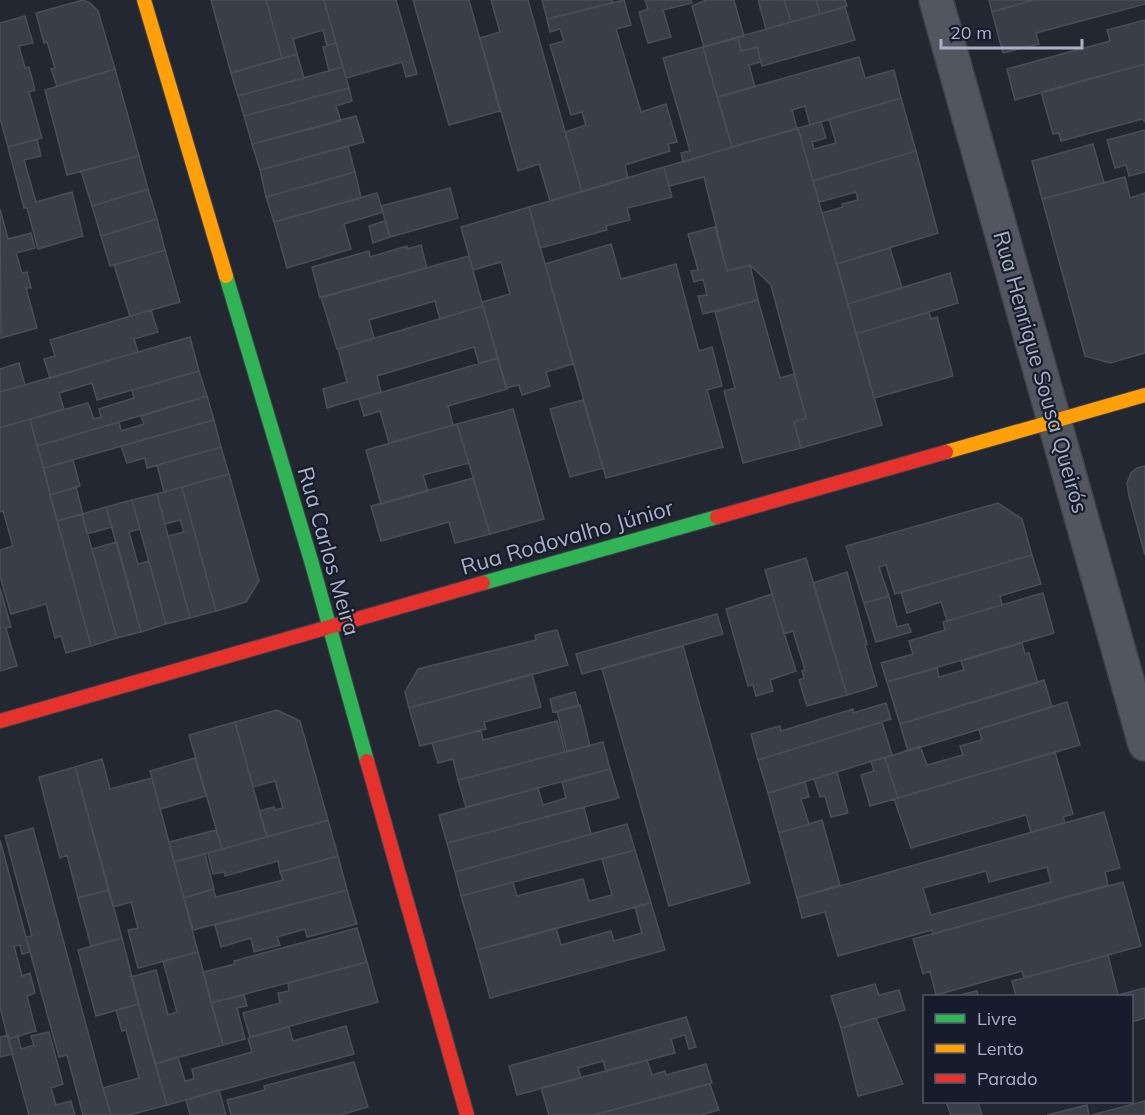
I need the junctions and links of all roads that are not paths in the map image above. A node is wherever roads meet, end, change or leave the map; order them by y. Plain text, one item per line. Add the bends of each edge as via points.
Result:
1 (144, 0) edge
2 (936, 0) edge
3 (1145, 395) edge
4 (1055, 420) junction
5 (329, 626) junction
6 (0, 721) edge
7 (1145, 744) edge
8 (467, 1115) edge

1 - 5 main road, Rua Carlos Meira
2 - 4 street, Rua Henrique Sousa Queirós
3 - 4 main road, Rua Rodovalho Júnior
4 - 5 main road, Rua Rodovalho Júnior
4 - 7 street, Rua Henrique Sousa Queirós
5 - 6 main road, Rua Rodovalho Júnior
5 - 8 main road, Rua Carlos Meira

